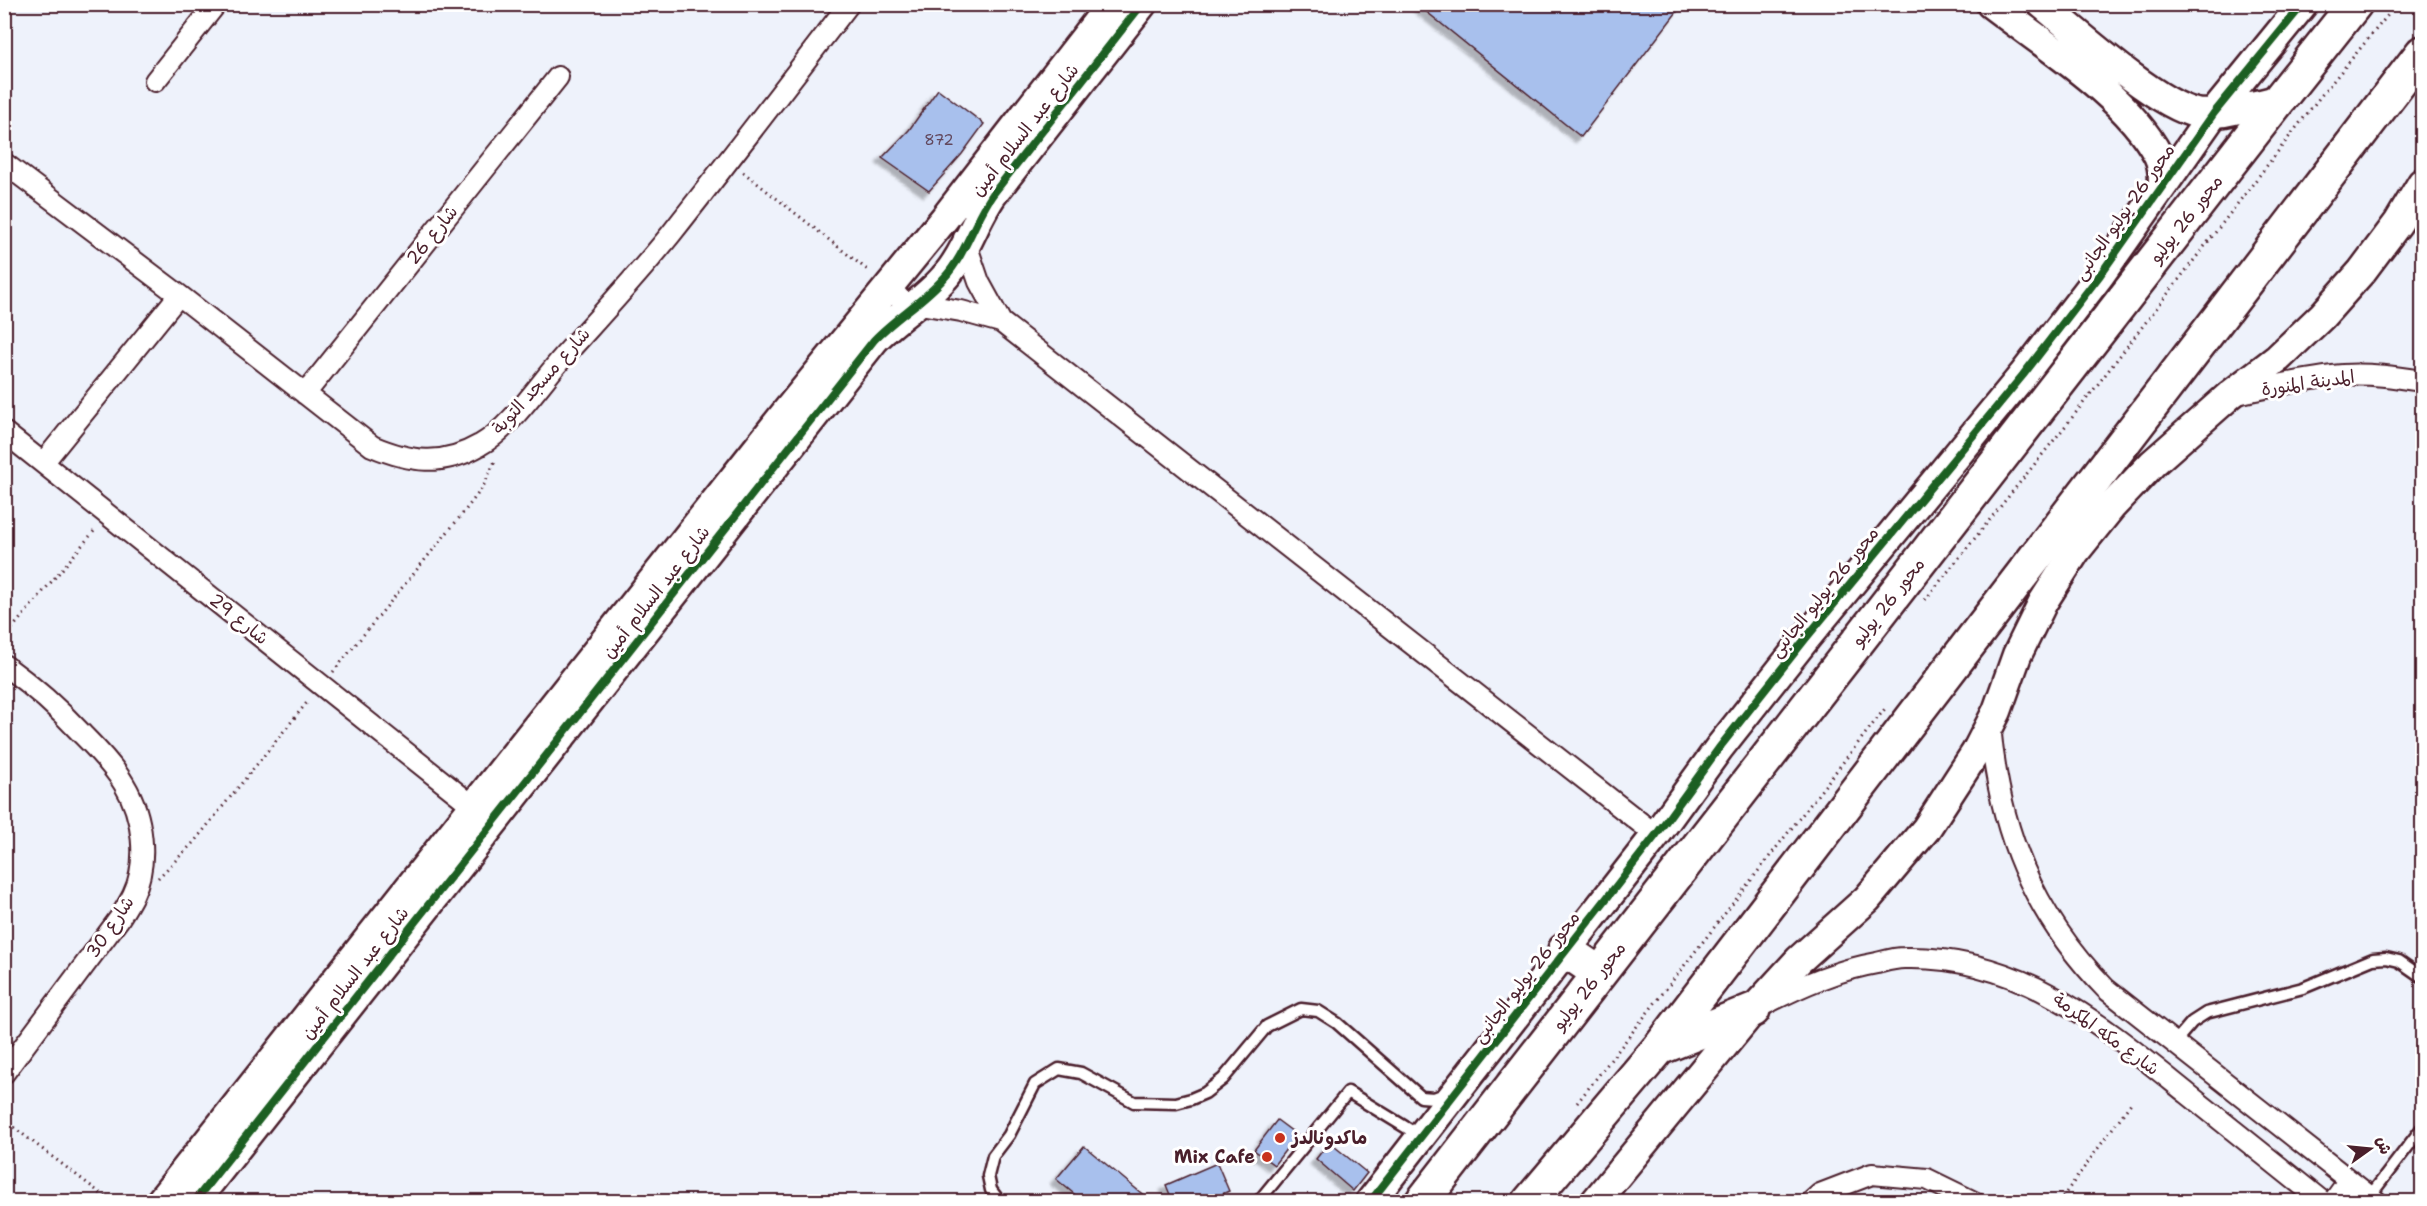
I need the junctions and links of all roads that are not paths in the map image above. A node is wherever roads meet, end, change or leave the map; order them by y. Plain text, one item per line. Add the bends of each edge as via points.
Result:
1 (216, 4) edge
2 (849, 4) edge
3 (1111, 4) edge
4 (1142, 4) edge
5 (1991, 4) edge
6 (2042, 4) edge
7 (2303, 4) edge
8 (2355, 4) edge
9 (2422, 53) edge
10 (558, 77) dead end
11 (155, 81) dead end
12 (2138, 81) junction
13 (2278, 100) junction
14 (2120, 107) junction
15 (2214, 113) junction
16 (4, 163) edge
17 (2163, 182) junction
18 (2422, 183) edge
19 (944, 219) junction
20 (966, 247) junction
21 (891, 283) junction
22 (179, 295) junction
23 (916, 303) junction
24 (1001, 322) junction
25 (2422, 381) edge
26 (305, 394) junction
27 (2230, 395) junction
28 (4, 432) edge
29 (43, 463) junction
30 (657, 595) junction
31 (4, 665) edge
32 (1990, 724) junction
33 (473, 807) junction
34 (1656, 835) junction
35 (1565, 950) junction
36 (1599, 973) junction
37 (2422, 977) edge
38 (1754, 1010) junction
39 (2175, 1043) junction
40 (1660, 1047) junction
41 (2156, 1068) junction
42 (4, 1073) edge
43 (1456, 1091) junction
44 (2277, 1124) junction
45 (2422, 1128) edge
46 (1420, 1137) junction
47 (2259, 1151) junction
48 (2363, 1194) edge
49 (160, 1202) edge
50 (194, 1202) edge
51 (1000, 1202) edge
52 (1258, 1202) edge
53 (1370, 1202) edge
54 (1422, 1202) edge
55 (1529, 1202) edge
56 (1595, 1202) edge
57 (1811, 1202) edge
58 (1974, 1202) edge
59 (2323, 1202) edge
60 (2333, 1202) edge

1 - 11 street
2 - 26 street, شارع مسجد التوبة via 670,235 503,426 481,445 455,456 427,461 398,457 372,446
3 - 19 street, شارع عبد السلام أمين
4 - 20 street, شارع عبد السلام أمين via 993,194
5 - 14 street
6 - 12 street
7 - 15 street, محور 26 يوليو الجانبى
8 - 13 highway, محور 26 يوليو
9 - 40 highway
10 - 26 street, شارع 26
12 - 14 street
12 - 15 street via 2177,106 2197,113
13 - 15 street
13 - 36 highway, محور 26 يوليو
14 - 17 street via 2159,156
15 - 17 street, محور 26 يوليو الجانبى
16 - 22 street, شارع مسجد التوبة
17 - 34 street, محور 26 يوليو الجانبى via 2100,274 2023,375 1806,638
18 - 27 street via 2362,272 2277,358
19 - 20 street via 957,225
19 - 21 street, شارع عبد السلام أمين
20 - 23 street, شارع عبد السلام أمين via 945,278
20 - 24 street via 979,282
21 - 23 street via 898,297
21 - 30 street, شارع عبد السلام أمين
22 - 26 street, شارع مسجد التوبة
22 - 29 street
23 - 24 street
23 - 30 street, شارع عبد السلام أمين via 874,340
24 - 34 street
25 - 27 street, المدينة المنورة via 2389,375 2344,375
27 - 32 street via 2137,480 2075,552 2043,602
28 - 29 street, شارع 29
29 - 33 street, شارع 29
30 - 33 street, شارع عبد السلام أمين
30 - 50 street, شارع عبد السلام أمين
31 - 42 street, شارع 30 via 63,713 95,747 125,785 142,838 134,894
32 - 38 street via 1953,791 1898,865 1843,922 1799,960
32 - 39 street, شارع مكه المكرمة via 2005,819 2038,900 2068,947 2106,989
33 - 49 street, شارع عبد السلام أمين
34 - 35 street, محور 26 يوليو الجانبى
35 - 36 highway
35 - 43 street, محور 26 يوليو الجانبى
36 - 54 highway, محور 26 يوليو
37 - 39 lane via 2398,961 2373,959 2303,988 2206,1013 2192,1022
38 - 40 highway
38 - 41 street, شارع مكه المكرمة via 1811,981 1851,967 1902,958 1952,961 2001,972 2047,991
38 - 56 street
39 - 41 street
39 - 44 street, شارع مكه المكرمة
40 - 55 highway
41 - 47 street, شارع مكه المكرمة
43 - 46 street, محور 26 يوليو الجانبى
43 - 51 lane via 1434,1098 1421,1097 1337,1023 1318,1011 1301,1008 1266,1026 1223,1079 1191,1099 1176,1103 1134,1102 1081,1073 1059,1069 1035,1084 1009,1135 993,1156 988,1176 991,1190
44 - 47 street
44 - 48 street, شارع مكه المكرمة
45 - 48 lane
46 - 52 lane via 1348,1092
46 - 53 street, محور 26 يوليو الجانبى
47 - 59 street, شارع مكه المكرمة
48 - 60 street
57 - 58 street via 1820,1194 1872,1174 1927,1179

